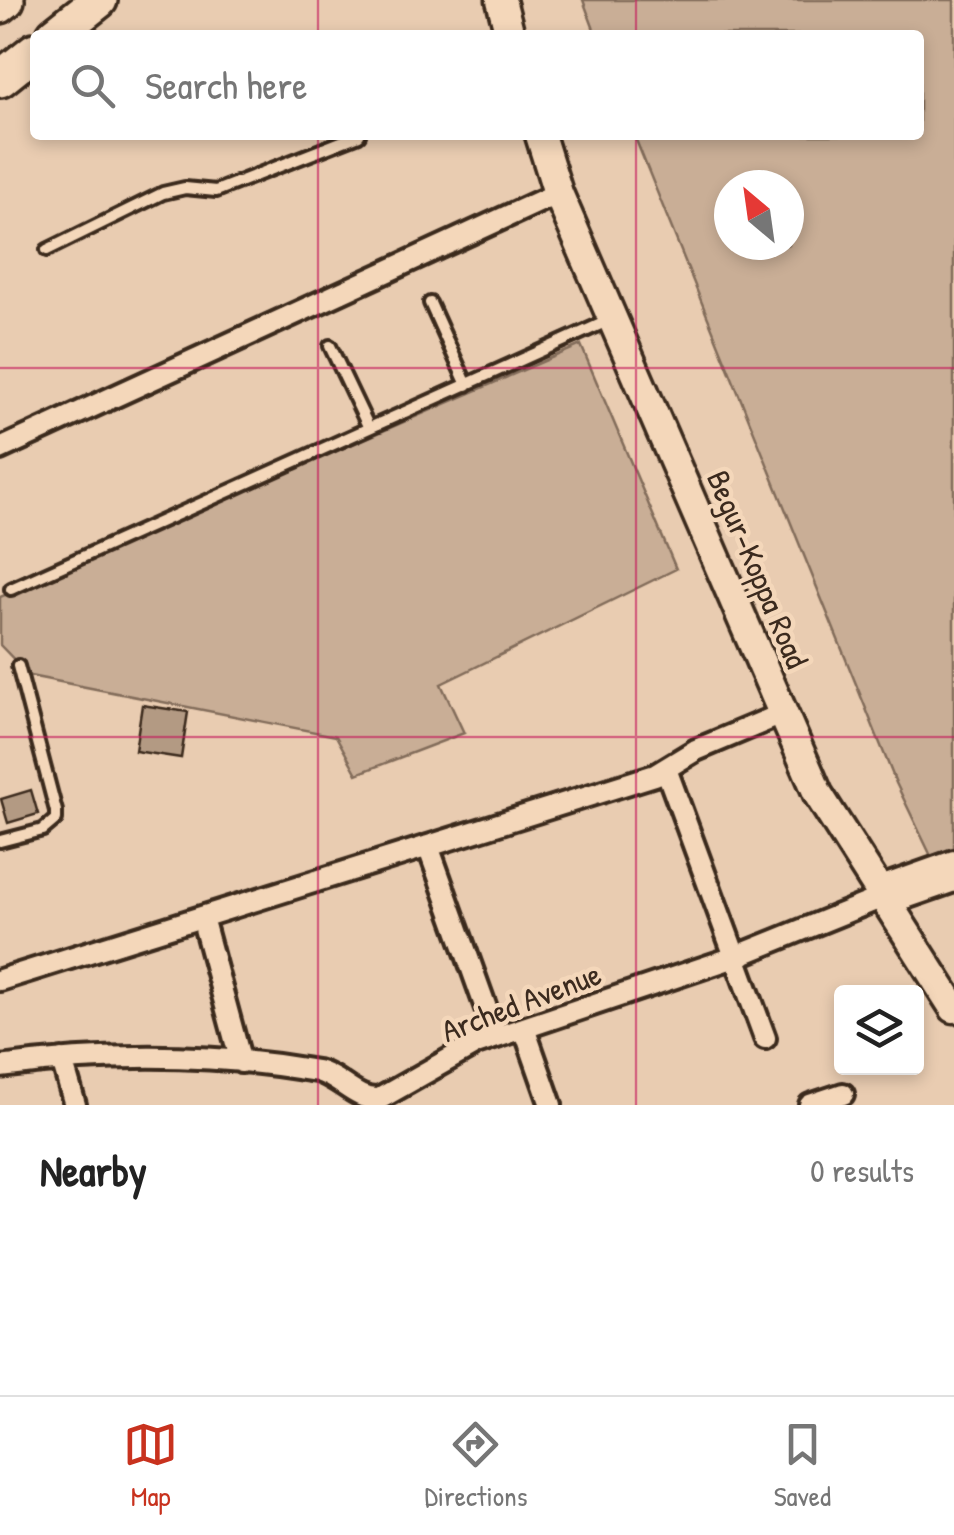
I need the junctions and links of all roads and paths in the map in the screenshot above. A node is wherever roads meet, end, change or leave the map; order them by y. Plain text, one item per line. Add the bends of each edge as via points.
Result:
1 (99, 0) edge
2 (501, 0) edge
3 (61, 30) edge
4 (509, 30) edge
5 (30, 55) edge
6 (0, 79) edge
7 (346, 140) edge
8 (542, 140) edge
9 (558, 194) junction
10 (47, 250) dead end
11 (430, 303) dead end
12 (612, 320) junction
13 (330, 346) dead end
14 (467, 385) junction
15 (369, 428) junction
16 (0, 449) edge
17 (11, 588) dead end
18 (18, 666) dead end
19 (782, 714) junction
20 (666, 768) junction
21 (0, 841) edge
22 (428, 846) junction
23 (954, 860) edge
24 (954, 881) edge
25 (883, 896) junction
26 (202, 917) junction
27 (735, 957) junction
28 (0, 980) edge
29 (954, 1008) edge
30 (524, 1028) junction
31 (496, 1036) junction
32 (764, 1038) dead end
33 (62, 1060) junction
34 (241, 1062) junction
35 (0, 1067) edge
36 (843, 1094) dead end
37 (371, 1103) edge
38 (75, 1105) edge
39 (551, 1105) edge
40 (810, 1105) edge

1 - 3 highway
2 - 4 main road
5 - 6 highway
7 - 10 lane via 216,191 163,193
8 - 9 main road, Begur-Koppa Road
9 - 12 main road, Begur-Koppa Road
9 - 16 street
11 - 14 lane
12 - 14 lane
12 - 19 main road, Begur-Koppa Road
13 - 15 lane
14 - 15 lane
15 - 17 lane
18 - 21 lane via 56,819 43,830
19 - 20 street
19 - 25 main road, Begur-Koppa Road via 818,794
20 - 22 street
20 - 27 street
22 - 26 street
22 - 31 street
23 - 25 street
24 - 25 street
25 - 27 street, Arched Avenue
25 - 29 main road, Begur-Koppa Road
26 - 28 street
26 - 34 street
27 - 30 street, Arched Avenue
27 - 32 street
30 - 31 street, Arched Avenue
30 - 39 street
31 - 37 street, Arched Avenue
33 - 34 street, Arched Avenue
33 - 35 street, Arched Avenue
33 - 38 street
34 - 37 street, Arched Avenue via 322,1072
36 - 40 street

